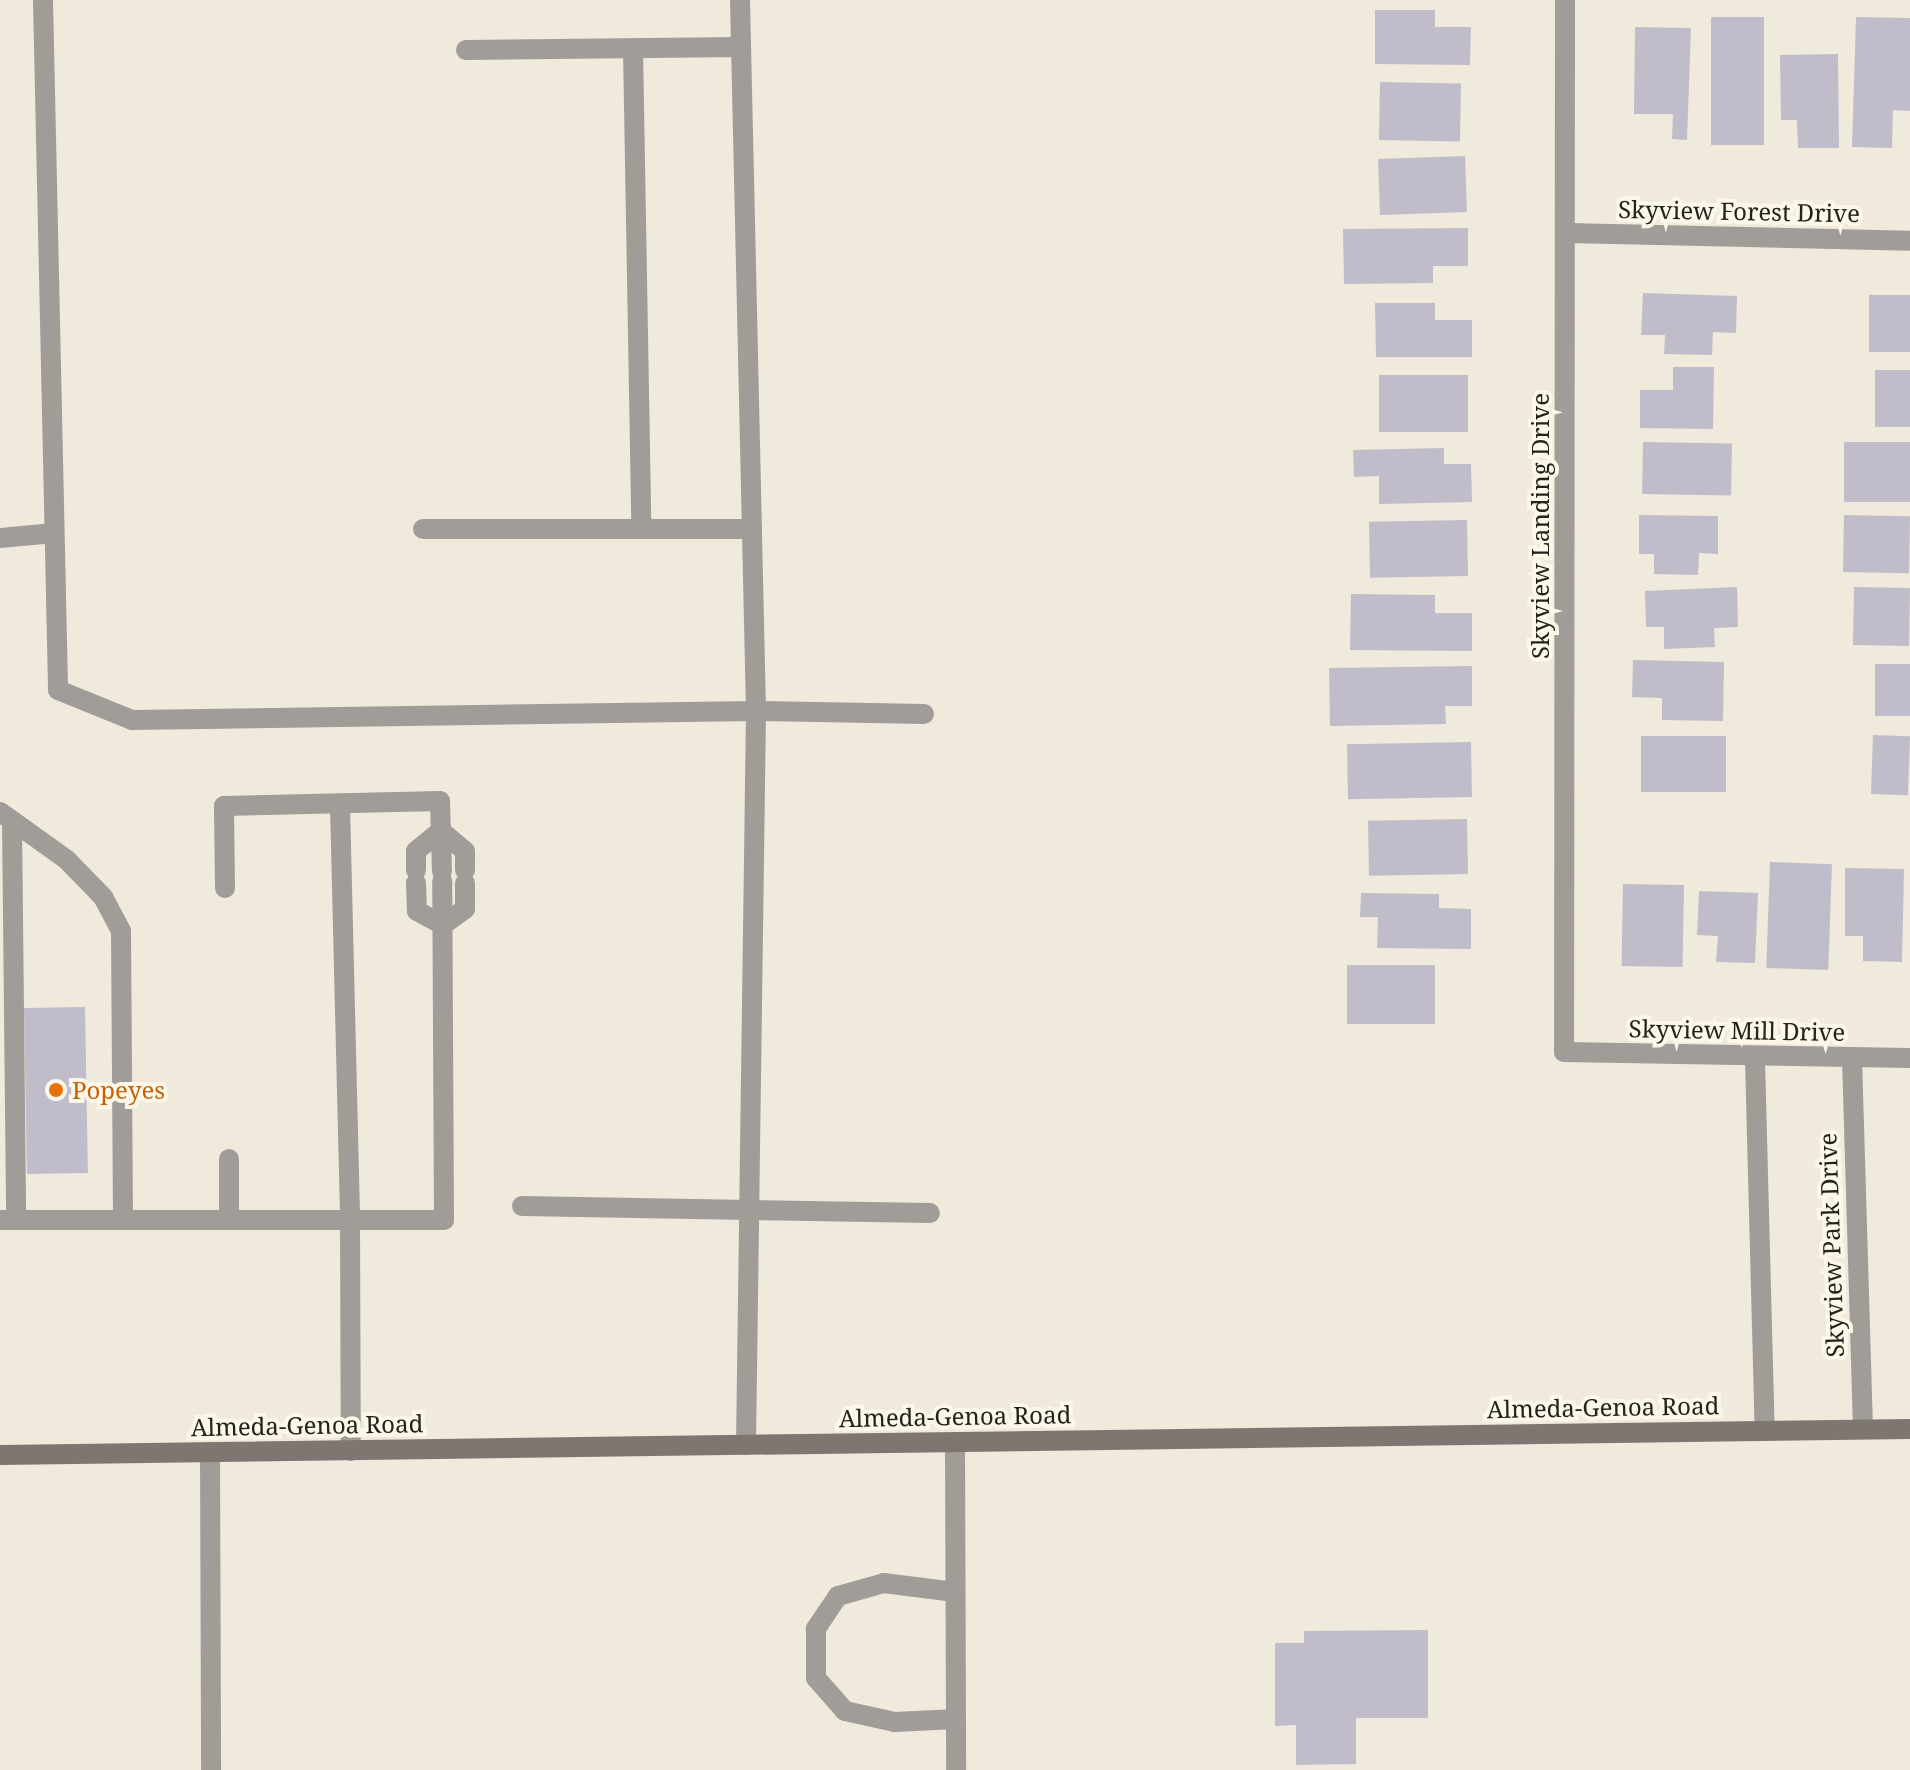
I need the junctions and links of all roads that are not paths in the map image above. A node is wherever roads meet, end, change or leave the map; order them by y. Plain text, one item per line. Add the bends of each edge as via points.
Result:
1 (43, 0) edge
2 (740, 0) edge
3 (1565, 0) edge
4 (741, 47) junction
5 (633, 48) junction
6 (466, 50) dead end
7 (1567, 233) junction
8 (1910, 241) edge
9 (423, 529) dead end
10 (641, 529) junction
11 (752, 529) junction
12 (54, 533) junction
13 (0, 538) edge
14 (756, 711) junction
15 (924, 714) dead end
16 (340, 805) junction
17 (6, 817) edge
18 (441, 831) junction
19 (225, 888) dead end
20 (443, 925) junction
21 (1564, 1052) joint
22 (1852, 1058) junction
23 (1910, 1058) edge
24 (1755, 1060) junction
25 (229, 1159) dead end
26 (522, 1206) dead end
27 (745, 1208) junction
28 (930, 1213) dead end
29 (8, 1220) edge
30 (123, 1220) junction
31 (229, 1220) junction
32 (350, 1220) junction
33 (1863, 1429) junction
34 (1910, 1429) edge
35 (1765, 1431) junction
36 (955, 1442) junction
37 (746, 1445) junction
38 (351, 1451) junction
39 (210, 1452) junction
40 (0, 1455) edge
41 (955, 1592) junction
42 (956, 1719) junction
43 (211, 1770) edge
44 (956, 1770) edge

1 - 12 street
2 - 4 street
3 - 7 street, Skyview Landing Drive
4 - 5 street
4 - 11 street
5 - 6 street
5 - 10 street
7 - 8 street, Skyview Forest Drive
7 - 21 street, Skyview Landing Drive
9 - 10 street
10 - 11 street
11 - 14 street
12 - 13 street
12 - 14 street via 58,690 132,720
14 - 15 street
14 - 27 street
16 - 18 street via 440,801
16 - 19 street via 224,806
16 - 32 street
17 - 29 street
17 - 30 street via 103,897 121,931
18 - 20 street
18 - 20 street via 465,851 465,909
18 - 20 street via 416,851 416,876 417,911
20 - 32 street via 444,1220
21 - 24 street, Skyview Mill Drive
22 - 23 street, Skyview Mill Drive
22 - 24 street, Skyview Mill Drive
22 - 33 street, Skyview Park Drive
24 - 35 street
25 - 31 street
26 - 27 street
27 - 28 street
27 - 37 street
29 - 30 street
30 - 31 street
31 - 32 street
32 - 38 street
33 - 34 main road, Almeda-Genoa Road
33 - 35 main road, Almeda-Genoa Road
35 - 36 main road, Almeda-Genoa Road
36 - 37 main road, Almeda-Genoa Road
36 - 41 street
37 - 38 main road, Almeda-Genoa Road
38 - 39 main road, Almeda-Genoa Road
39 - 40 main road, Almeda-Genoa Road
39 - 43 street
41 - 42 street
41 - 42 street via 884,1583 838,1596 816,1629 816,1678 845,1711 895,1722
42 - 44 street

